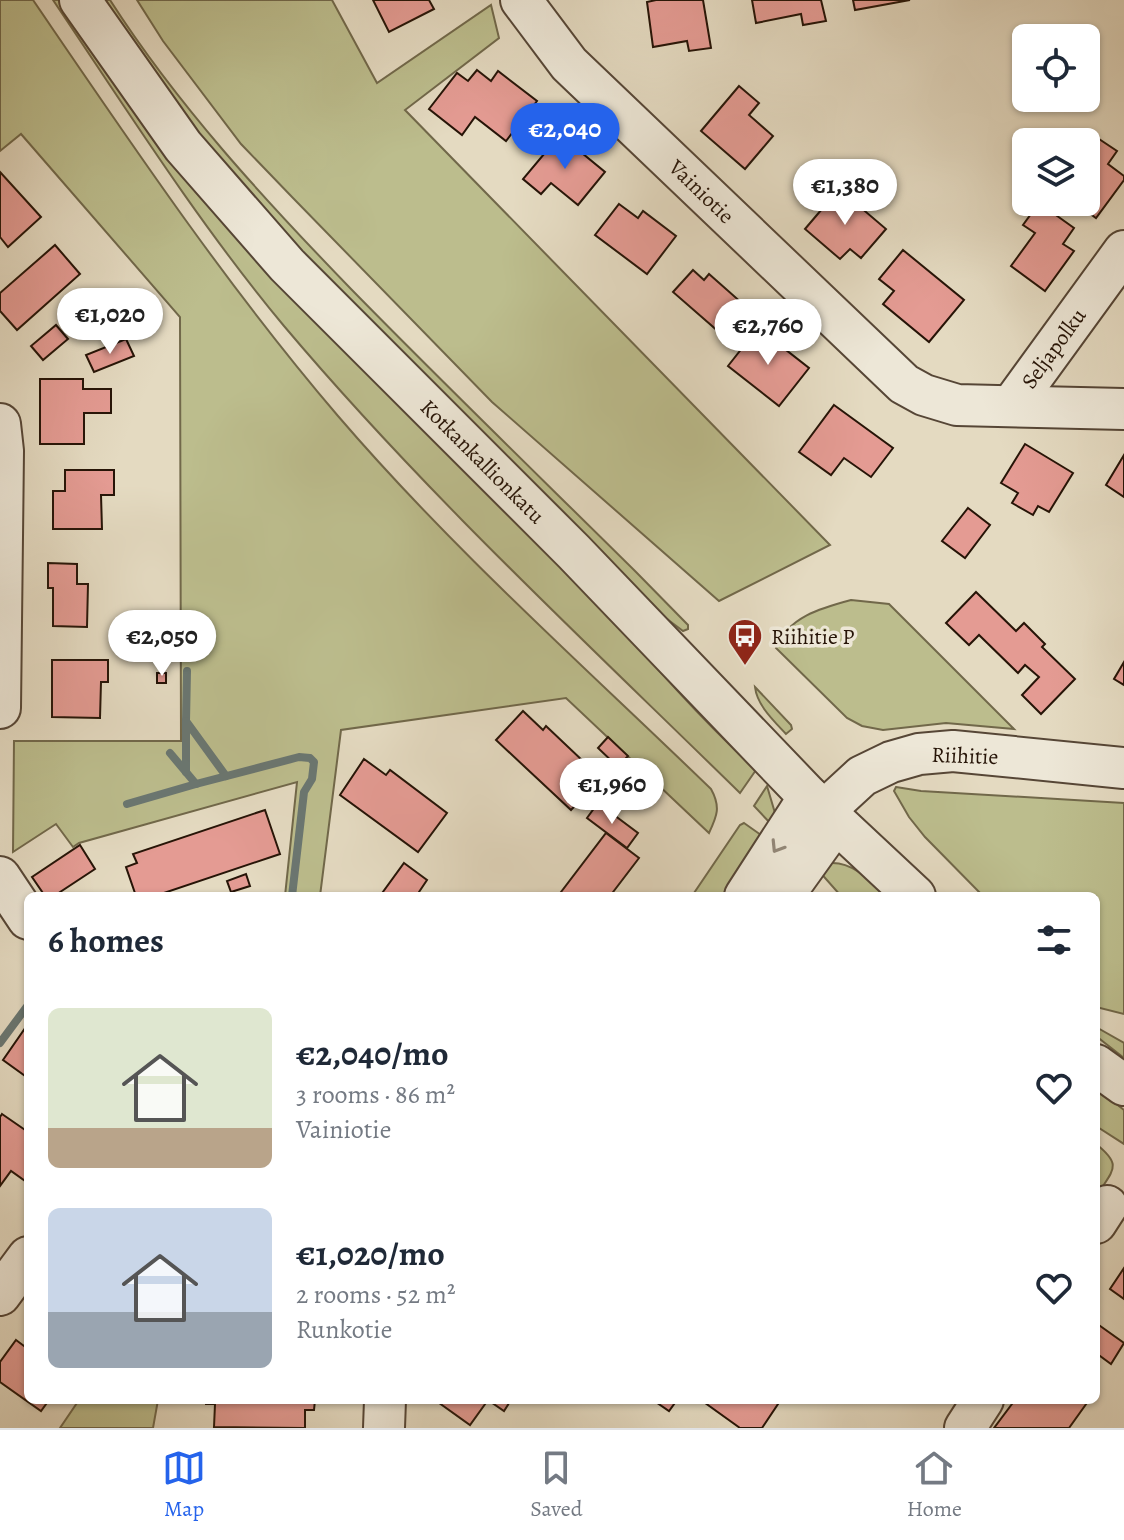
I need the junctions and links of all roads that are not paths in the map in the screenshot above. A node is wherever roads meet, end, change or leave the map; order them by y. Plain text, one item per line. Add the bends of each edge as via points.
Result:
1 (80, 0) edge
2 (538, 7) edge
3 (1124, 251) edge
4 (1012, 405) junction
5 (1124, 409) edge
6 (0, 424) edge
7 (0, 708) edge
8 (1124, 768) edge
9 (823, 810) junction
10 (0, 877) edge
11 (749, 892) edge
12 (785, 892) edge
13 (911, 892) edge
14 (24, 913) edge
15 (1100, 1068) edge
16 (1124, 1085) edge
17 (24, 1262) edge
18 (0, 1295) edge
19 (385, 1404) edge
20 (980, 1404) edge
21 (384, 1428) edge
22 (965, 1428) edge

1 - 9 street, Kotkankallionkatu via 183,146 278,254
2 - 4 street, Vainiotie via 569,64 904,384 943,402
3 - 4 street, Seljapolku
4 - 5 street, Vainiotie
6 - 7 street
8 - 9 street, Riihitie via 953,751 919,754 862,776
9 -> 11 street
9 - 12 street
9 - 13 street, Kotkankallionkatu
10 - 14 street
15 - 16 street
17 - 18 street
19 - 21 street
20 - 22 street

